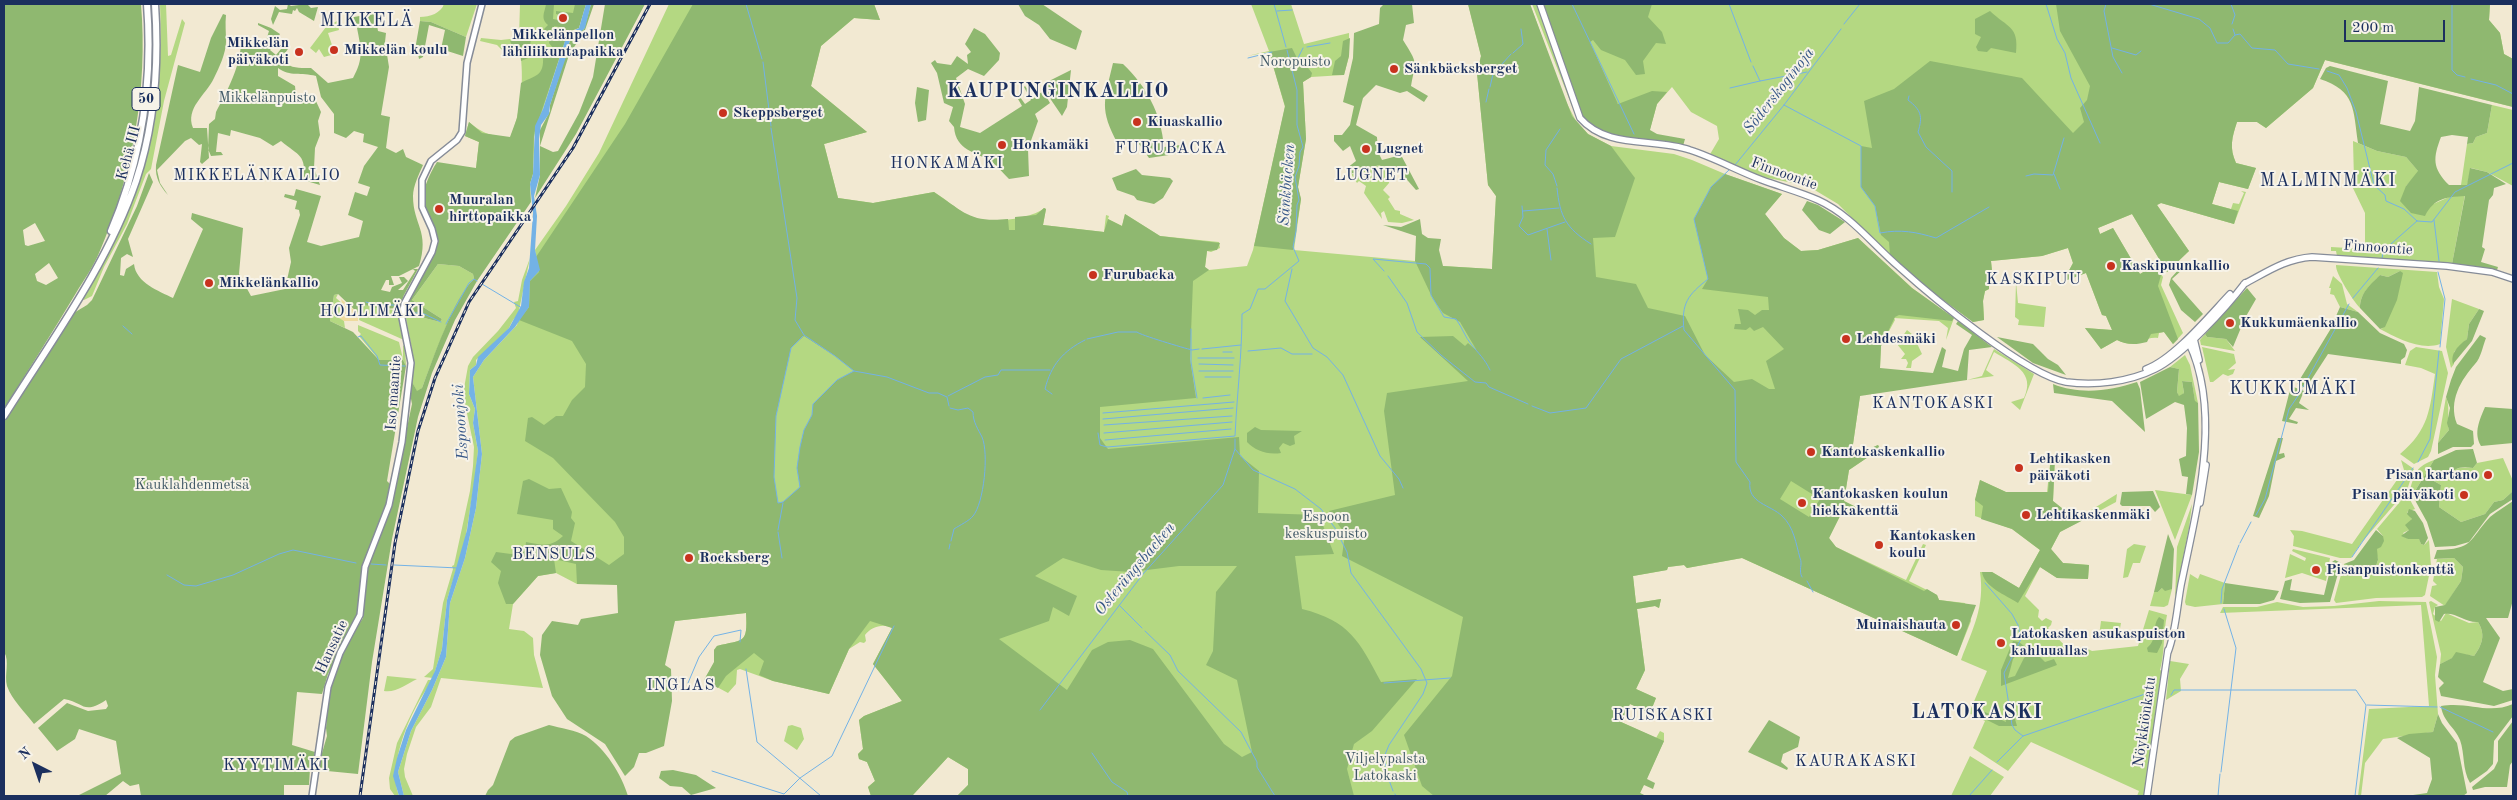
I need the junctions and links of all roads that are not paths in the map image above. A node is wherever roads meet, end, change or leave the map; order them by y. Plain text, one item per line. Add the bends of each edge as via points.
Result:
1 (147, 4) edge
2 (156, 4) edge
3 (482, 4) edge
4 (1540, 4) edge
5 (94, 271) junction
6 (2513, 279) edge
7 (2245, 283) junction
8 (2191, 341) junction
9 (2053, 377) junction
10 (4, 416) edge
11 (365, 567) joint
12 (312, 796) edge
13 (2147, 796) edge

1 - 5 highway, Kehä III / 50 via 148,82 137,153 114,224
2 - 5 highway, Kehä III / 50 via 155,83 144,154 119,225
3 - 11 main road, Iso maantie via 467,63 462,132 431,162 422,180 420,201 434,236 434,247 404,304 402,318 411,363 405,425 389,505
4 - 9 main road, Finnoontie via 1580,118 1588,127 1608,137 1691,150 1838,210 1896,265 1938,299 2014,355
5 - 10 highway, Kehä III / 50
6 - 7 main road, Finnoontie via 2492,272 2405,262 2321,257 2294,259
7 - 8 main road, Finnoontie
7 - 9 main road, Finnoontie via 2238,286 2187,338 2150,367 2118,378
8 - 9 main road, Finnoontie via 2154,370 2119,381 2065,382
8 - 13 main road, Nöykkiönkatu via 2207,396 2206,467 2173,612
11 - 12 main road, Hansatie via 360,616 340,653 328,687

